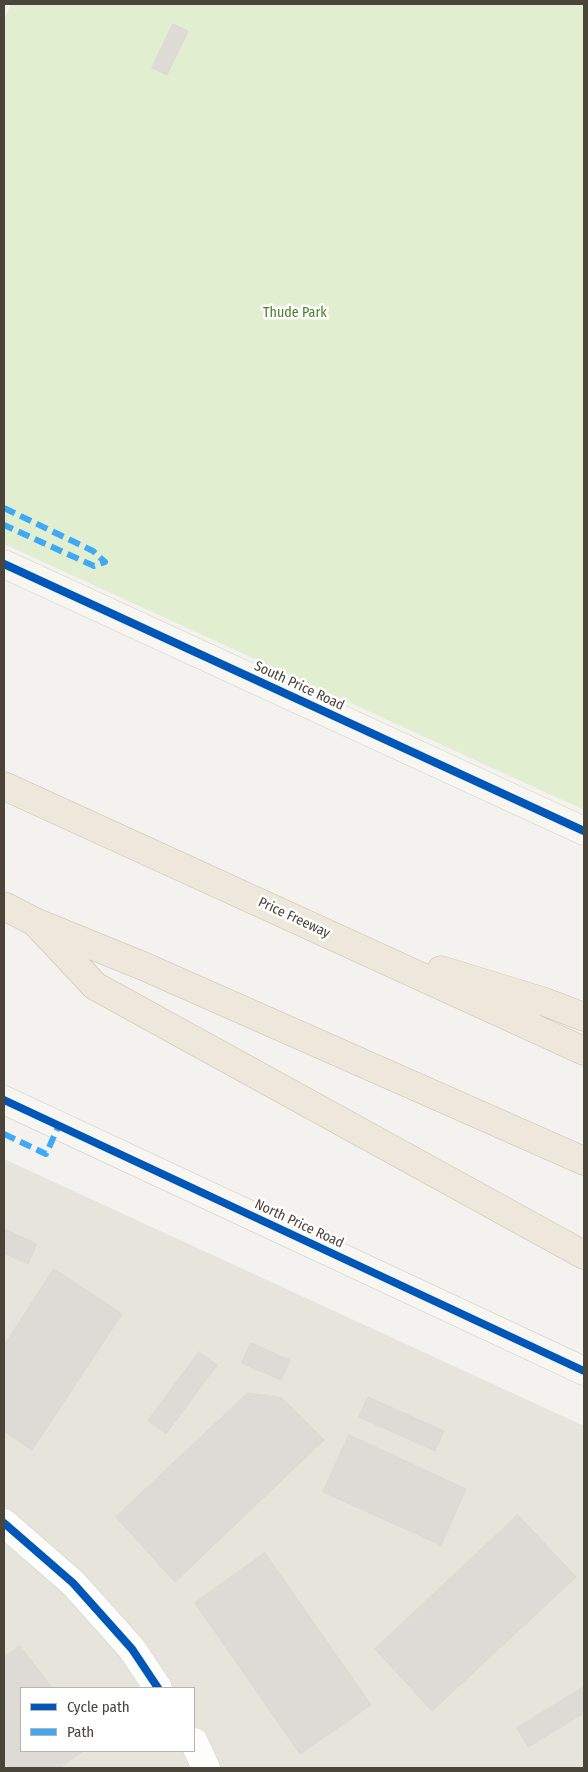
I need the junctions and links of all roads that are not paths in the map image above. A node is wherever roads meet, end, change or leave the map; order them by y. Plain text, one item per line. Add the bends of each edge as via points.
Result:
1 (4, 564) edge
2 (4, 786) edge
3 (584, 832) edge
4 (4, 906) edge
5 (35, 922) junction
6 (337, 938) junction
7 (584, 1017) edge
8 (584, 1051) edge
9 (4, 1100) edge
10 (584, 1161) edge
11 (584, 1255) edge
12 (584, 1371) edge
13 (4, 1524) edge
14 (157, 1687) edge
15 (195, 1744) edge
16 (206, 1768) edge

1 - 3 main road, South Price Road
2 - 6 highway, Price Freeway
4 - 5 highway
5 - 10 highway via 143,966
5 - 11 highway via 95,986
6 - 7 highway
6 - 8 highway, Price Freeway
9 - 12 main road, North Price Road
13 - 14 street via 73,1582 132,1649
15 - 16 street

